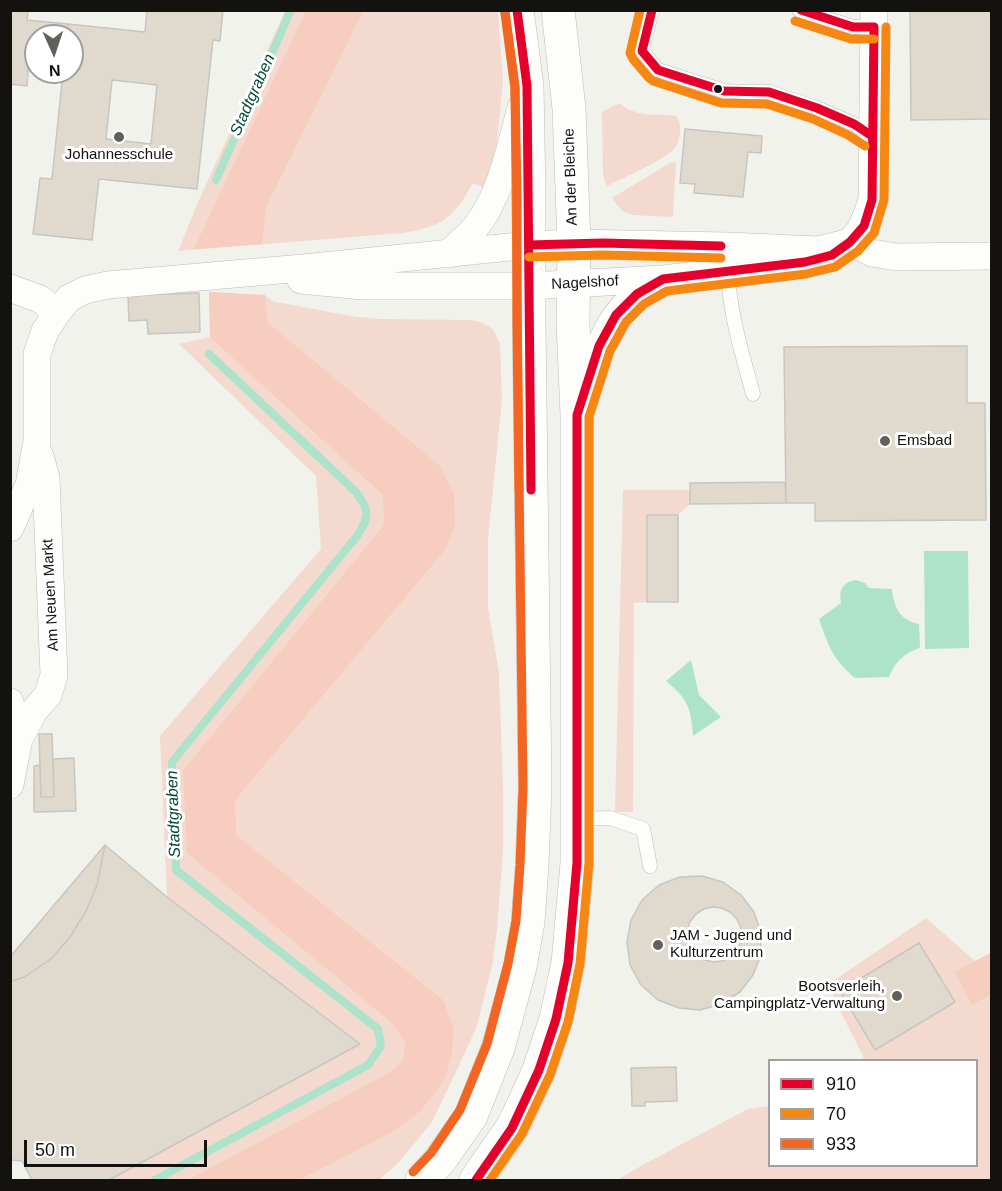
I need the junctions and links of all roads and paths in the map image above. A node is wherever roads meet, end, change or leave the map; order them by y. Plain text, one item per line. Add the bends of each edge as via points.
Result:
1 (517, 10) edge
2 (558, 10) edge
3 (652, 10) edge
4 (799, 10) edge
5 (874, 19) edge
6 (527, 86) junction
7 (872, 136) junction
8 (850, 242) junction
9 (574, 243) junction
10 (529, 245) junction
11 (448, 254) junction
12 (992, 256) edge
13 (728, 259) junction
14 (243, 274) junction
15 (663, 279) junction
16 (573, 284) junction
17 (529, 286) junction
18 (10, 288) edge
19 (57, 313) junction
20 (753, 394) dead end
21 (576, 415) junction
22 (37, 442) junction
23 (10, 528) edge
24 (10, 702) edge
25 (19, 739) junction
26 (10, 785) edge
27 (577, 819) junction
28 (650, 866) dead end
29 (422, 1180) edge
30 (476, 1180) edge

1 - 6 street
2 - 9 street, An der Bleiche via 569,108
3 - 7 lane via 642,51 658,70 724,91 769,92 817,108
4 - 5 lane via 853,27
5 - 7 street, Nagelshof
6 - 10 street
6 - 11 street via 492,200 475,228
7 - 8 street, Nagelshof via 872,200 864,226
8 - 12 street via 872,253 896,257
8 - 13 street, Nagelshof via 832,255 805,262
9 - 10 street, Nagelshof
9 - 13 street, Nagelshof
9 - 16 street, An der Bleiche
10 - 11 street, Nagelshof
10 - 17 street
11 - 14 street, Nagelshof
13 - 15 street, Nagelshof
13 - 20 lane via 735,328
14 - 17 street, Nagelshof via 362,286
14 - 19 street, Nagelshof via 108,285 69,298
15 - 16 street, Nagelshof
15 - 21 street, An der Bleiche via 636,294 616,315 599,346
16 - 17 street, Nagelshof
16 - 21 street, An der Bleiche
17 - 29 street via 535,788 528,922 498,1048 471,1116
18 - 19 street via 40,299
19 - 22 street, Am Neuen Markt via 37,354
21 - 27 street, An der Bleiche
22 - 23 street, Am Neuen Markt via 29,485
22 - 25 street, Am Neuen Markt via 46,478 54,675 48,695
24 - 25 street, Am Neuen Markt
25 - 26 street, Am Neuen Markt
27 - 28 lane via 610,818 643,830
27 - 30 street, An der Bleiche via 568,963 556,1019 518,1116

